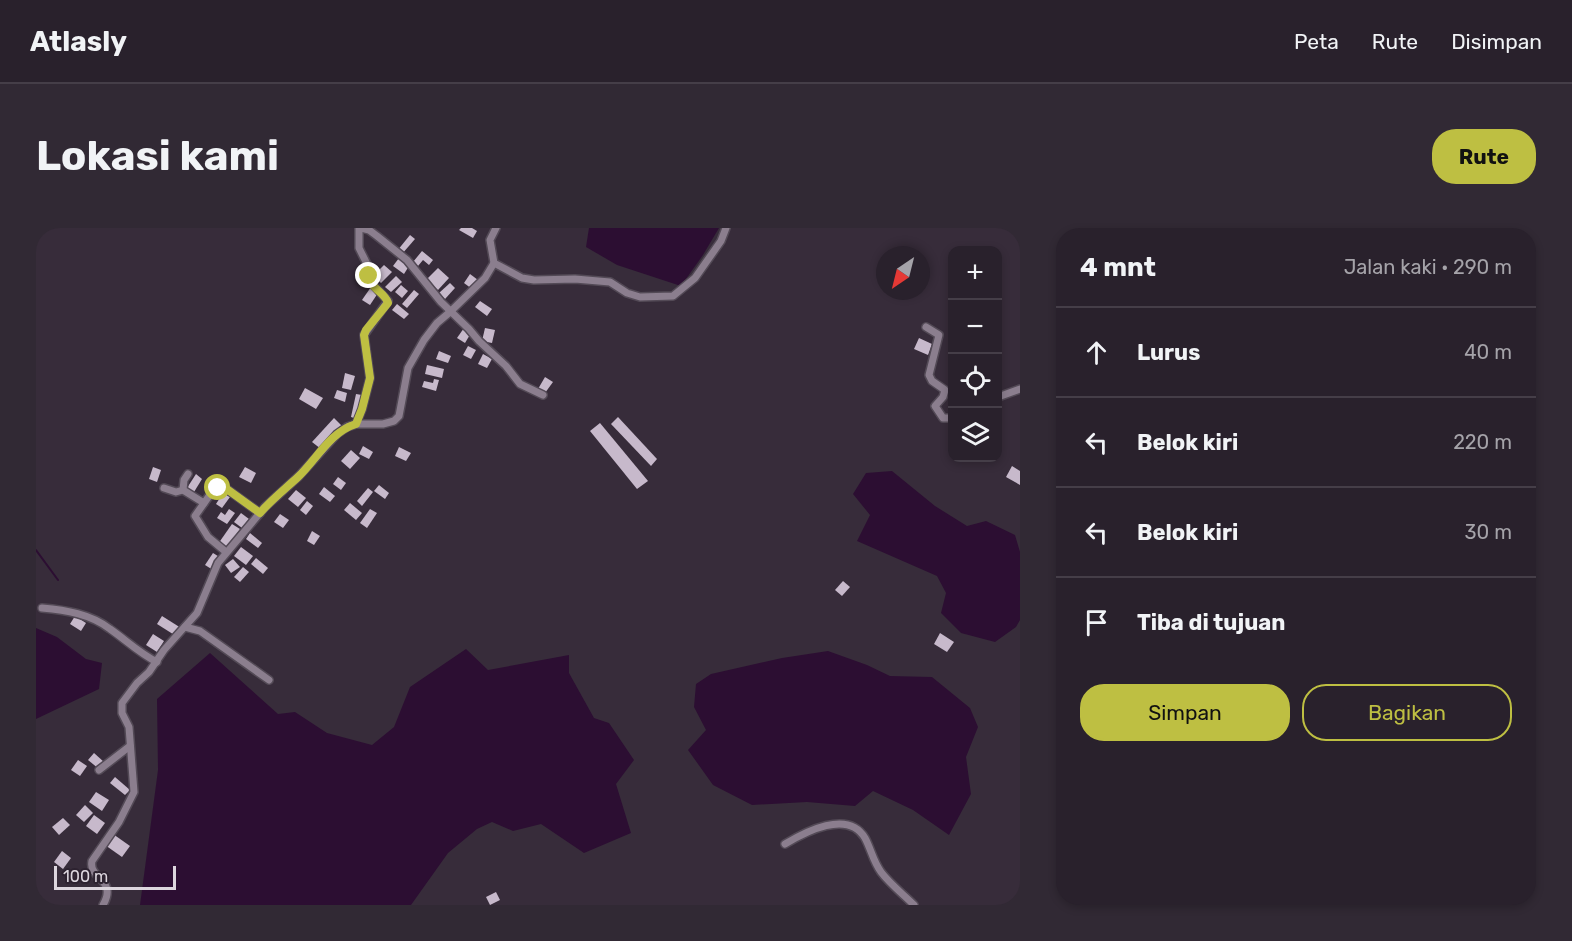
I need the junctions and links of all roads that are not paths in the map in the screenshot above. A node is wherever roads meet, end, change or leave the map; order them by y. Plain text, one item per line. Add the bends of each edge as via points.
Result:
1 (360, 228) edge
2 (496, 228) edge
3 (726, 228) edge
4 (494, 263) junction
5 (450, 312) junction
6 (926, 327) dead end
7 (1020, 389) edge
8 (543, 395) dead end
9 (1002, 396) edge
10 (948, 418) edge
11 (356, 424) junction
12 (188, 474) dead end
13 (164, 488) dead end
14 (183, 490) junction
15 (204, 503) junction
16 (260, 513) junction
17 (226, 552) junction
18 (42, 608) dead end
19 (185, 627) junction
20 (157, 662) junction
21 (269, 680) dead end
22 (130, 746) junction
23 (99, 770) dead end
24 (785, 844) dead end
25 (103, 905) edge
26 (914, 905) edge

1 - 5 street via 378,236 407,260
1 - 11 street via 359,248 368,266 369,280 388,303 364,335 370,378
2 - 4 street via 490,240
3 - 4 street via 721,242 695,278 673,296 640,297 610,282 522,278
4 - 5 street via 485,278
5 - 8 street via 520,384
5 - 11 street via 437,323 408,368 399,416 383,424
6 - 10 street via 939,335 929,375 945,390 935,406 943,418
7 - 9 street
11 - 16 street via 337,434
12 - 14 street
13 - 14 street
14 - 15 street
15 - 16 street via 214,489 224,487
15 - 17 street via 196,520 215,545
16 - 17 street
17 - 19 street via 197,613
18 - 20 street via 70,611 108,627 140,654
19 - 20 street
19 - 21 street via 200,631
20 - 22 street via 122,703
22 - 23 street
22 - 25 street via 134,792 91,866 108,889
24 - 26 street via 830,825 853,827 864,837 881,872

